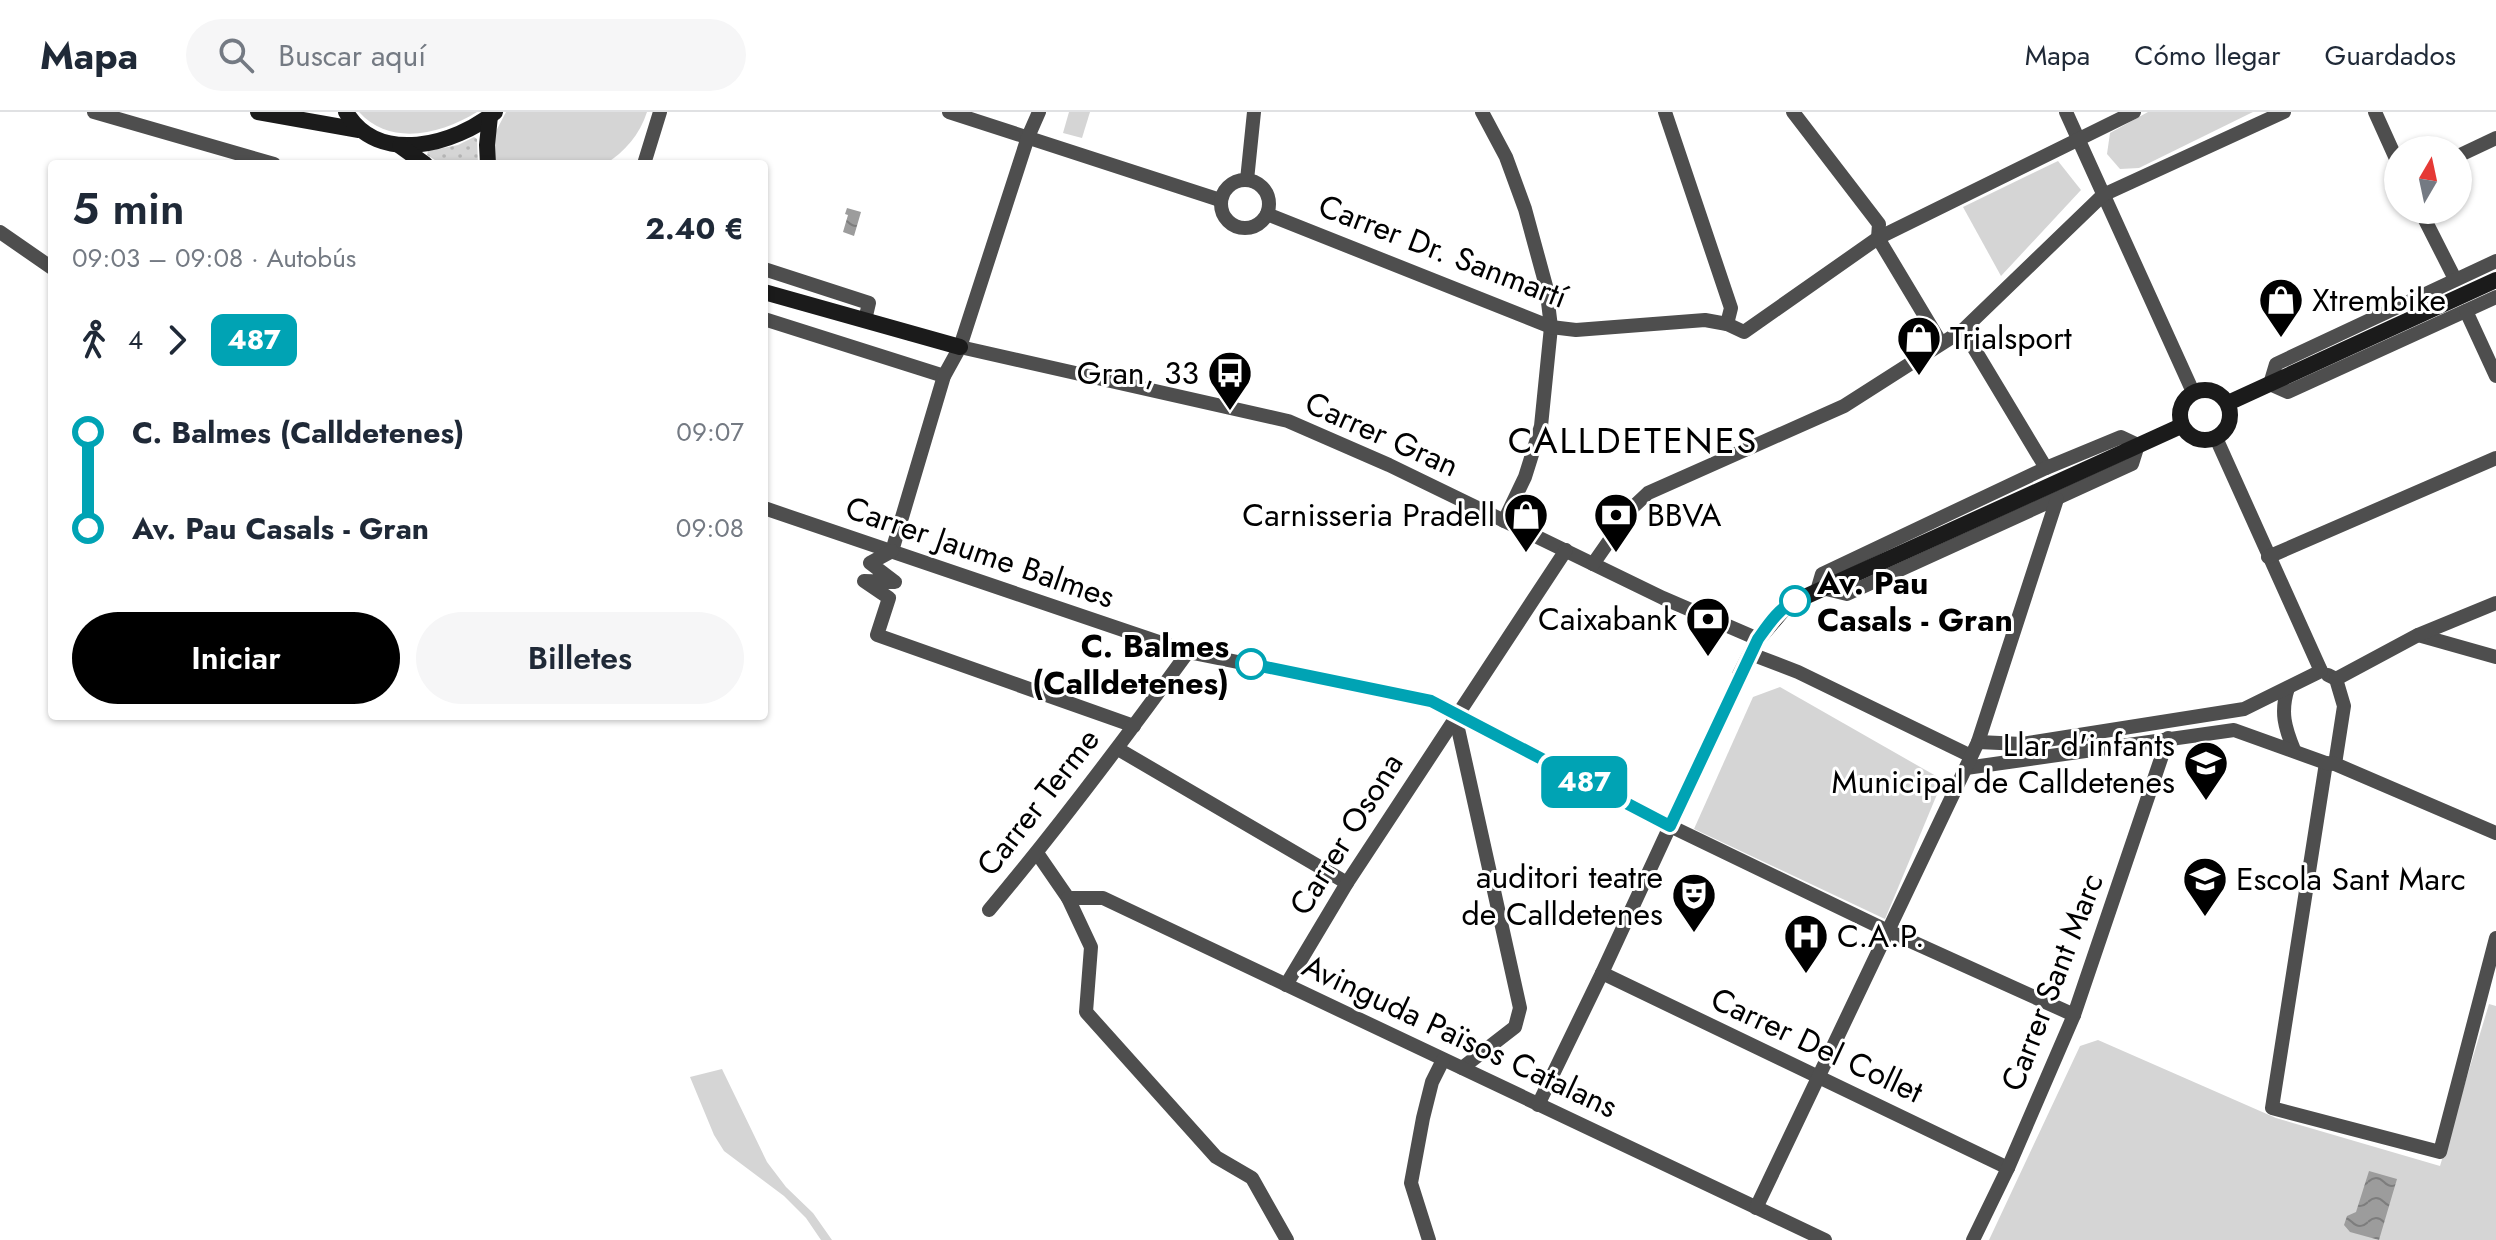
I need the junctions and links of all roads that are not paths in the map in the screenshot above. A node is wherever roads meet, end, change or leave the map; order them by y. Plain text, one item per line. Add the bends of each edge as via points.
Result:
1 (94, 112) edge
2 (258, 112) edge
3 (346, 112) edge
4 (660, 112) edge
5 (949, 112) edge
6 (1039, 112) edge
7 (1254, 112) edge
8 (1482, 112) edge
9 (1665, 112) edge
10 (1793, 112) edge
11 (2066, 112) edge
12 (2134, 112) edge
13 (2284, 112) edge
14 (2375, 112) edge
15 (493, 114) edge
16 (359, 130) junction
17 (2386, 136) edge
18 (1028, 137) junction
19 (2496, 138) edge
20 (2078, 140) junction
21 (400, 146) junction
22 (2472, 149) edge
23 (232, 158) edge
24 (419, 160) edge
25 (488, 160) edge
26 (645, 160) edge
27 (1247, 180) junction
28 (2103, 195) junction
29 (1220, 200) junction
30 (1267, 214) junction
31 (2427, 224) edge
32 (0, 232) edge
33 (1878, 238) junction
34 (2496, 261) edge
35 (48, 265) edge
36 (768, 270) edge
37 (2455, 279) junction
38 (2496, 280) edge
39 (768, 294) edge
40 (2496, 297) edge
41 (2466, 311) junction
42 (768, 320) edge
43 (865, 320) junction
44 (1727, 324) junction
45 (1551, 327) junction
46 (1963, 330) junction
47 (1941, 343) junction
48 (960, 347) junction
49 (944, 376) junction
50 (2496, 376) edge
51 (2270, 384) junction
52 (2193, 392) junction
53 (2228, 403) junction
54 (2181, 426) junction
55 (2216, 438) junction
56 (2138, 445) junction
57 (2496, 458) edge
58 (2046, 468) junction
59 (2057, 499) junction
60 (768, 509) edge
61 (1504, 521) junction
62 (1566, 550) junction
63 (892, 551) junction
64 (2268, 557) junction
65 (1593, 564) junction
66 (1820, 589) junction
67 (2496, 603) edge
68 (2418, 635) junction
69 (1755, 646) junction
70 (1188, 652) junction
71 (2496, 657) edge
72 (2321, 671) junction
73 (1740, 675) joint
74 (2336, 679) junction
75 (2288, 688) junction
76 (1455, 715) junction
77 (1134, 726) junction
78 (2168, 738) junction
79 (1978, 742) junction
80 (1118, 749) junction
81 (2294, 750) junction
82 (1968, 762) junction
83 (2331, 764) junction
84 (1670, 826) junction
85 (2496, 833) edge
86 (1037, 853) junction
87 (1347, 883) junction
88 (1068, 898) junction
89 (989, 910) dead end
90 (1886, 930) junction
91 (2496, 938) edge
92 (1602, 973) junction
93 (1286, 985) junction
94 (2074, 1015) junction
95 (1443, 1060) junction
96 (1462, 1068) junction
97 (1818, 1079) junction
98 (1538, 1105) junction
99 (2008, 1168) junction
100 (1756, 1208) junction
101 (1287, 1240) edge
102 (1429, 1240) edge
103 (1825, 1240) edge
104 (1973, 1240) edge

1 - 23 street
2 - 16 street
3 - 16 street
4 - 26 street
5 - 18 street
6 - 18 street
7 - 27 street
8 - 45 street via 1525,209
9 - 44 street via 1731,308
10 - 33 street via 1879,224
11 - 20 street
12 - 20 street
13 - 28 street
14 - 17 street
15 - 21 street via 449,139
15 - 25 street
16 - 21 street
18 - 29 street
18 - 48 street
19 - 22 street
20 - 28 street
20 - 33 street
21 - 24 street
27 - 29 street via 1228,187
27 - 30 street via 1268,196
28 - 46 street
28 - 52 street
29 - 30 street via 1226,221 1240,228 1256,226
30 - 45 street, Carrer Dr. Sanmartí
31 - 37 street
32 - 35 street
33 - 44 street, Carrer Dr. Sanmartí via 1744,332
33 - 47 street
34 - 37 street
36 - 43 street via 869,303
37 - 51 street via 2276,364
38 - 51 street
39 - 43 street
40 - 41 street
41 - 50 street
41 - 51 street via 2288,392
42 - 49 street
43 - 48 street
44 - 45 street, Carrer Dr. Sanmartí via 1705,320 1576,330
45 - 61 street via 1541,426
46 - 47 street
46 - 58 street
47 - 65 street via 1844,406 1648,493
48 - 49 street
48 - 61 street, Carrer Gran via 1288,421
49 - 63 street
51 - 53 street
52 - 53 street via 2219,393
52 - 54 street via 2183,401
53 - 55 street via 2231,417
54 - 55 street via 2190,437
54 - 56 street
55 - 64 street
56 - 58 street via 2121,437
56 - 59 street via 2132,464
56 - 66 street
57 - 64 street
58 - 66 street via 1822,574
59 - 66 street via 1847,594
59 - 79 street
60 - 63 street, Carrer Jaume Balmes
61 - 62 street, Carrer Gran
62 - 65 street, Carrer Gran
62 - 76 street, Carrer Osona
63 - 70 street, Carrer Jaume Balmes
63 - 77 street via 870,563 895,582 864,581 884,598 877,635
64 - 72 street
65 - 69 street, Carrer Gran
66 - 69 street via 1787,605
67 - 68 street
68 - 71 street
68 - 74 street
69 - 73 street
69 - 82 street, Carrer Gran
70 - 76 street, Carrer Jaume Balmes via 1431,701
70 - 77 street, Carrer Terme
72 - 74 street
72 - 75 street
73 - 84 street
74 - 83 street via 2344,706
75 - 79 street via 2244,709 2022,744
75 - 81 street via 2283,722
76 - 84 street, Carrer Jaume Balmes
76 - 87 street, Carrer Osona
76 - 96 street via 1520,1008 1515,1027
77 - 80 street, Carrer Terme
78 - 81 street via 2234,730
78 - 82 street
78 - 94 street, Carrer Sant Marc
79 - 82 street
80 - 86 street, Carrer Terme
80 - 87 street
81 - 83 street
82 - 90 street
83 - 85 street
83 - 91 street via 2272,1108 2440,1152
84 - 90 street, Carrer Jaume Balmes
84 - 92 street
86 - 88 street
86 - 89 street, Carrer Terme
87 - 93 street, Carrer Osona
88 - 93 street, Avinguda Països Catalans via 1103,898
88 - 101 street via 1091,947 1086,1012 1216,1157 1252,1178
90 - 94 street, Carrer Jaume Balmes
90 - 97 street
92 - 97 street, Carrer Del Collet
92 - 98 street
93 - 95 street, Avinguda Països Catalans
94 - 99 street, Carrer Sant Marc
95 - 96 street, Avinguda Països Catalans
95 - 102 street via 1432,1082 1411,1183
96 - 98 street, Avinguda Països Catalans
97 - 99 street, Carrer Del Collet
97 - 100 street
98 - 100 street, Avinguda Països Catalans
99 - 104 street, Carrer Sant Marc
100 - 103 street, Avinguda Països Catalans

